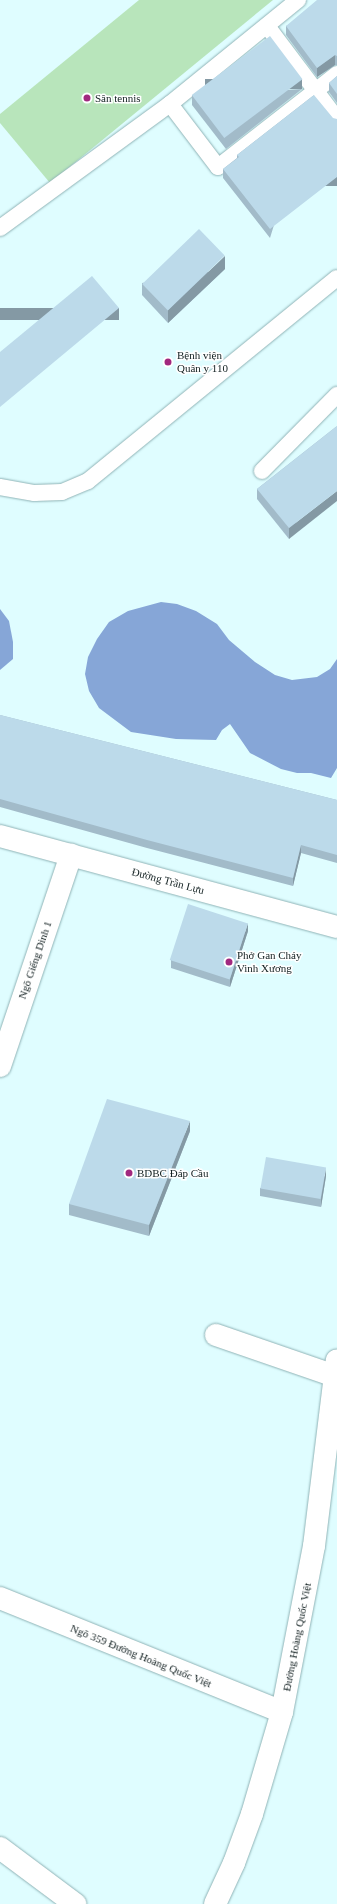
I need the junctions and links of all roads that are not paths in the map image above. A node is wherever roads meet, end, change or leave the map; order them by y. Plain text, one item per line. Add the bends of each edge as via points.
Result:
1 (298, 0) edge
2 (267, 26) junction
3 (337, 74) edge
4 (316, 91) junction
5 (170, 104) junction
6 (337, 119) edge
7 (0, 228) edge
8 (337, 278) edge
9 (337, 395) edge
10 (262, 471) dead end
11 (0, 487) edge
12 (0, 836) edge
13 (71, 855) junction
14 (337, 927) edge
15 (0, 1066) edge
16 (216, 1335) dead end
17 (336, 1368) edge
18 (0, 1598) edge
19 (282, 1712) junction
20 (0, 1848) edge
21 (75, 1904) edge
22 (215, 1904) edge

1 - 2 lane
2 - 4 lane
2 - 5 lane
3 - 4 lane
4 - 5 lane via 218,167
4 - 6 lane
5 - 7 lane
8 - 11 lane via 88,481 62,492 34,493
9 - 10 lane
12 - 13 main road, Đường Trần Lựu
13 - 14 main road, Đường Trần Lựu
13 - 15 main road, Ngõ Giếng Dinh 1
16 - 17 main road
17 - 19 main road, Đường Hoàng Quốc Việt via 314,1546
18 - 19 main road, Ngõ 359 Đường Hoàng Quốc Việt
19 - 22 main road, Đường Hoàng Quốc Việt via 252,1814
20 - 21 main road

